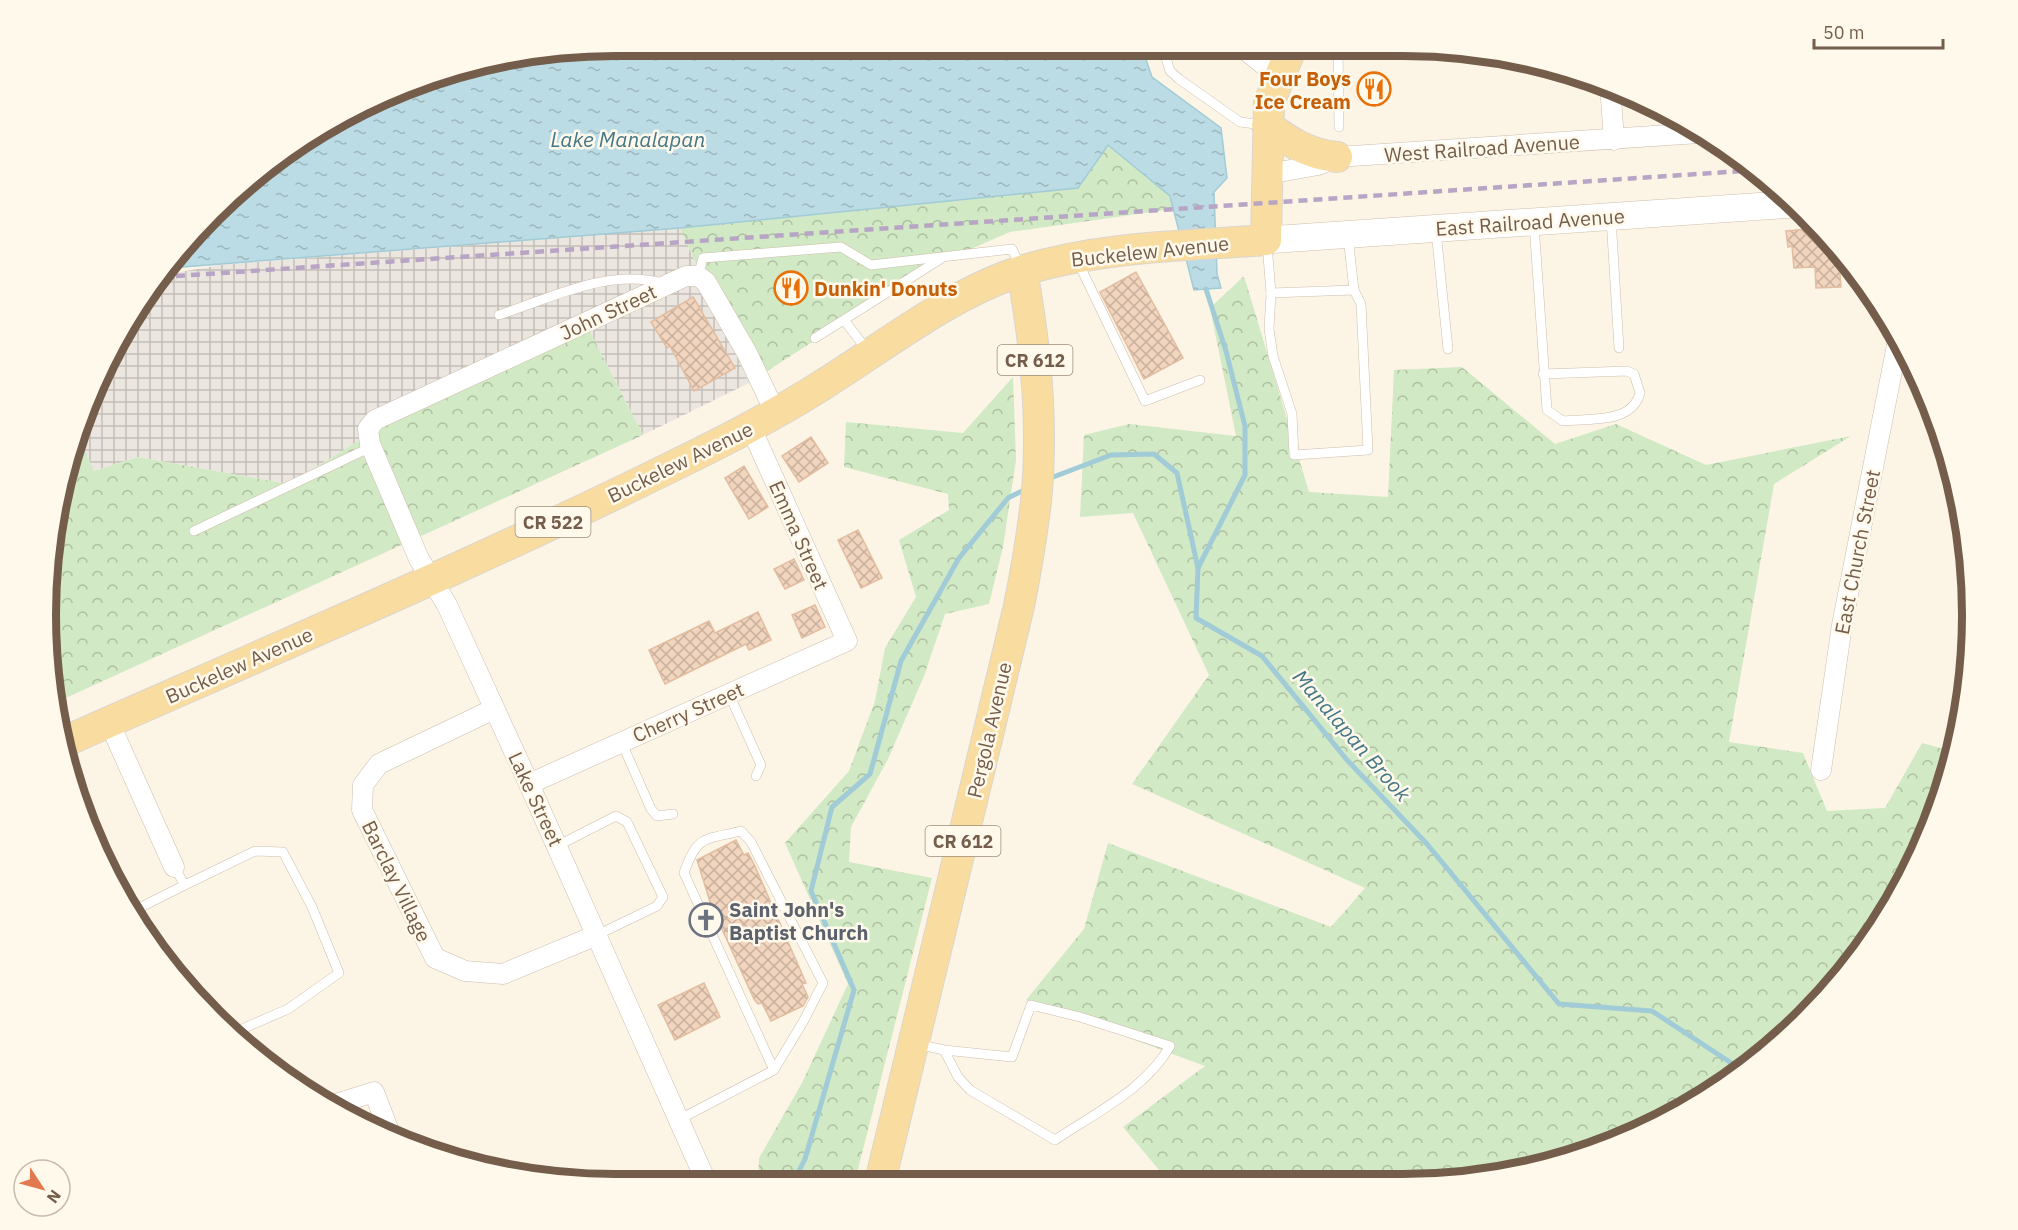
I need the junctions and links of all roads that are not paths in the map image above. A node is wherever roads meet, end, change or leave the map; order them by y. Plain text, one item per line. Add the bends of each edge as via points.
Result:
1 (1165, 56) edge
2 (1253, 56) edge
3 (1288, 56) edge
4 (1338, 56) edge
5 (1278, 76) junction
6 (1611, 96) edge
7 (1267, 125) junction
8 (1339, 127) dead end
9 (1689, 134) edge
10 (1614, 140) junction
11 (1336, 157) junction
12 (1268, 174) junction
13 (1784, 205) edge
14 (1611, 216) junction
15 (1534, 222) junction
16 (1436, 229) junction
17 (1347, 235) junction
18 (1266, 240) junction
19 (944, 256) junction
20 (1076, 257) junction
21 (1022, 271) junction
22 (698, 276) junction
23 (667, 285) junction
24 (1354, 290) junction
25 (1271, 293) junction
26 (499, 315) dead end
27 (844, 320) junction
28 (815, 338) dead end
29 (1619, 348) dead end
30 (1448, 349) dead end
31 (1896, 350) edge
32 (870, 355) junction
33 (1543, 374) junction
34 (1200, 380) dead end
35 (763, 421) junction
36 (371, 447) junction
37 (194, 531) dead end
38 (430, 579) junction
39 (847, 641) joint
40 (729, 694) junction
41 (495, 710) junction
42 (108, 723) junction
43 (70, 739) edge
44 (621, 741) junction
45 (1821, 770) dead end
46 (756, 776) dead end
47 (529, 784) junction
48 (673, 814) dead end
49 (557, 846) junction
50 (174, 867) joint
51 (185, 885) junction
52 (139, 908) edge
53 (597, 935) junction
54 (240, 1030) edge
55 (915, 1044) junction
56 (944, 1050) junction
57 (774, 1070) junction
58 (340, 1103) edge
59 (678, 1120) junction
60 (387, 1126) edge
61 (703, 1174) edge
62 (882, 1174) edge

1 - 7 lane via 1170,71 1232,117 1240,122
2 - 5 street
3 - 5 main road
4 - 8 lane
5 - 7 main road
6 - 10 street
7 - 11 main road via 1300,148
7 - 12 main road
9 - 10 street, West Railroad Avenue
10 - 11 street, West Railroad Avenue
11 - 12 street, West Railroad Avenue via 1318,165
12 - 18 main road
13 - 14 street, East Railroad Avenue / CR 522
14 - 15 street, East Railroad Avenue / CR 522
14 - 29 lane
15 - 16 street, East Railroad Avenue / CR 522
15 - 33 lane
16 - 17 street, East Railroad Avenue / CR 522
16 - 30 lane
17 - 18 street, East Railroad Avenue / CR 522
17 - 24 lane
18 - 20 main road, Buckelew Avenue / CR 522
18 - 25 lane
19 - 21 lane via 1012,249
19 - 22 lane via 871,265 841,247 703,258
19 - 27 lane
20 - 21 main road, Buckelew Avenue / CR 522
20 - 34 lane via 1145,401
21 - 32 main road, Buckelew Avenue / CR 522 via 977,290
21 - 55 main road, Pergola Avenue / CR 612 via 1033,335 1039,450 1036,499 1019,606
22 - 23 street, John Street via 686,276
22 - 35 street via 706,282 747,353
23 - 26 lane via 645,278 616,278
23 - 36 street, John Street via 375,420 368,429
24 - 25 lane
24 - 25 lane via 1361,304 1368,450 1294,455 1292,414 1273,356 1269,329
27 - 28 lane
27 - 32 lane
31 - 45 street, East Church Street via 1842,625
32 - 35 main road, Buckelew Avenue / CR 522
33 - 33 lane via 1547,410 1563,421 1624,415 1634,409 1640,393 1634,374 1627,370
35 - 38 main road, Buckelew Avenue / CR 522
35 - 39 street, Emma Street
36 - 37 lane
36 - 38 street, Lake Street
38 - 41 street, Lake Street via 447,605
38 - 42 main road, Buckelew Avenue / CR 522
39 - 40 street, Cherry Street
40 - 44 street, Cherry Street
40 - 46 lane via 761,765
41 - 47 street, Lake Street
41 - 53 street, Barclay Village via 379,764 363,785 362,810 435,958 465,971 503,974
42 - 43 main road, Buckelew Avenue / CR 522
42 - 50 street
44 - 47 street, Cherry Street
44 - 48 lane via 651,809 657,816
47 - 49 street, Lake Street
49 - 53 street, Lake Street
49 - 53 lane via 616,816 627,822 663,897 657,906
50 - 51 lane
51 - 52 lane
51 - 54 lane via 255,851 283,852 339,972 288,1009
53 - 59 street, Lake Street
55 - 56 lane
55 - 62 main road, Pergola Avenue / CR 612
56 - 56 lane via 970,1090 1055,1140 1133,1087 1161,1062 1170,1046 1031,1005 1012,1057
57 - 57 lane via 823,983 751,842 741,831 705,839 692,849 684,873
57 - 59 lane
58 - 60 street via 374,1092
59 - 61 street, Lake Street

